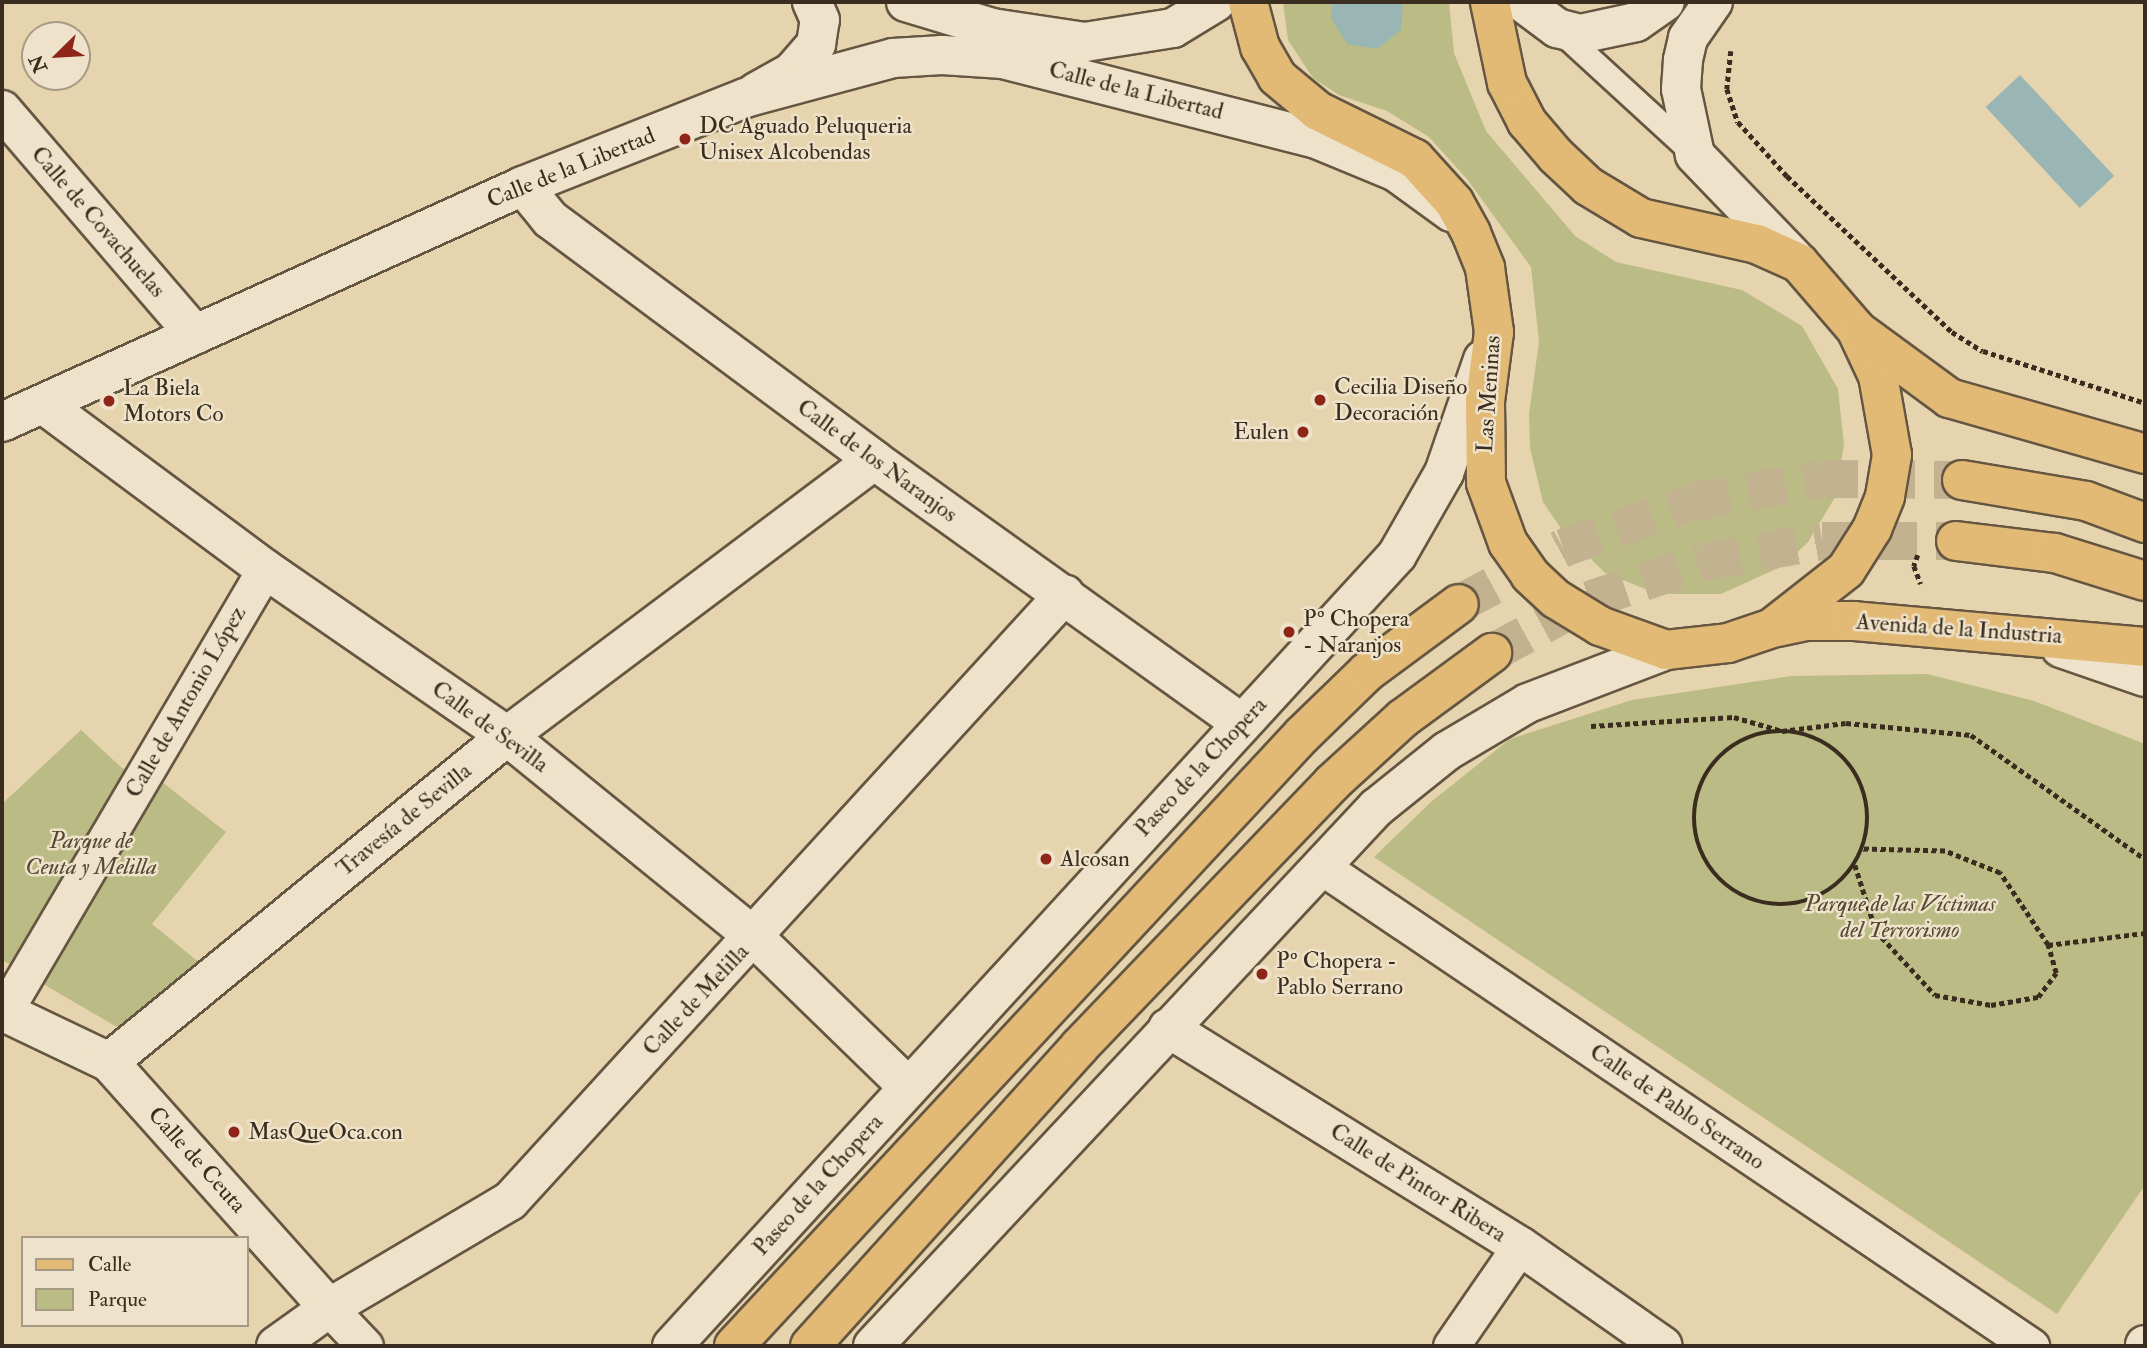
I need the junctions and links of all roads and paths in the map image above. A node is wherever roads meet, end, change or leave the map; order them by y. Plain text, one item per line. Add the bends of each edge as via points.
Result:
1 (812, 2) edge
2 (906, 2) edge
3 (1216, 2) edge
4 (1248, 2) edge
5 (1490, 2) edge
6 (1522, 2) edge
7 (1665, 2) edge
8 (1713, 2) edge
9 (1557, 28) junction
10 (1731, 47) dead end
11 (745, 98) junction
12 (2, 110) edge
13 (1695, 156) junction
14 (523, 186) junction
15 (1471, 233) junction
16 (1799, 263) junction
17 (1856, 330) junction
18 (1494, 332) junction
19 (195, 334) junction
20 (2145, 403) edge
21 (43, 404) junction
22 (2, 422) edge
23 (2145, 454) edge
24 (874, 460) junction
25 (1962, 480) tunnel mouth
26 (2145, 523) edge
27 (1956, 541) tunnel mouth
28 (265, 569) junction
29 (2145, 581) edge
30 (1065, 594) junction
31 (1459, 604) tunnel mouth
32 (1772, 628) junction
33 (2025, 638) junction
34 (2145, 647) edge
35 (1667, 650) junction
36 (1492, 653) tunnel mouth
37 (2145, 677) edge
38 (1242, 723) junction
39 (1588, 726) dead end
40 (1782, 731) junction
41 (507, 736) junction
42 (1862, 849) junction
43 (2145, 859) edge
44 (1855, 865) junction
45 (1322, 867) junction
46 (2145, 933) edge
47 (754, 937) junction
48 (2048, 945) junction
49 (2, 1013) edge
50 (1168, 1028) junction
51 (109, 1062) junction
52 (908, 1087) junction
53 (1520, 1246) junction
54 (329, 1308) junction
55 (276, 1346) edge
56 (365, 1346) edge
57 (672, 1346) edge
58 (734, 1346) edge
59 (810, 1346) edge
60 (873, 1346) edge
61 (1451, 1346) edge
62 (1663, 1346) edge
63 (2031, 1346) edge

1 - 11 street via 820,20 816,44 792,72
2 - 3 street via 992,27 1085,42 1172,28
4 - 15 main road, Las Meninas via 1260,47 1277,77 1318,111 1415,159 1454,202
5 - 16 main road, Las Meninas via 1499,58 1527,121 1588,186 1641,218 1757,244
6 - 9 street
7 - 9 street via 1636,22 1613,29 1580,34
8 - 13 street via 1688,38 1683,60 1681,89
9 - 13 lane
10 - 20 path via 1727,89 1738,122 1787,176 1952,332 1983,351
11 - 14 street, Calle de la Libertad
11 - 15 street, Calle de la Libertad via 893,58 1003,59 1266,123 1365,156 1443,204
12 - 19 street, Calle de Covachuelas
13 - 16 street
14 - 19 street, Calle de la Libertad
14 - 24 street, Calle de los Naranjos via 550,219
15 - 18 main road, Las Meninas via 1485,268
16 - 17 main road, Las Meninas
17 - 23 main road via 1950,398
17 - 32 main road, Las Meninas via 1878,376 1888,421 1892,455 1885,496 1872,529 1846,570
18 - 35 main road, Las Meninas via 1484,452 1486,483 1508,543 1530,575 1556,599 1600,626
18 - 38 street, Paseo de la Chopera via 1426,509 1397,555
19 - 21 street, Calle de la Libertad
21 - 22 street, Calle de la Libertad
21 - 28 street, Calle de Sevilla
24 - 30 street, Calle de los Naranjos
24 - 41 street, Travesía de Sevilla
25 - 26 main road via 2086,501
27 - 29 main road via 2055,553
28 - 41 street, Calle de Sevilla
28 - 49 street, Calle de Antonio López
30 - 38 street, Calle de los Naranjos
30 - 47 street, Calle de Melilla
31 - 58 main road via 1367,672 1302,735
32 - 33 main road, Avenida de la Industria via 1807,621 1854,621
32 - 35 main road, Las Meninas via 1728,643
33 - 34 main road, Avenida de la Industria
33 - 37 street
35 - 45 street via 1528,703 1447,751 1376,808
36 - 59 main road via 1402,719 1323,793 1080,1046
38 - 52 street, Paseo de la Chopera
39 - 40 path via 1734,717
40 - 42 path via 1808,735 1832,747 1850,766 1863,789 1868,815
40 - 43 path via 1846,723 1971,735
40 - 44 path via 1739,742 1707,772 1694,816 1704,860 1739,895 1764,904 1790,906 1815,899 1838,885
41 - 47 street, Calle de Sevilla
41 - 51 street, Travesía de Sevilla
42 - 44 path
42 - 48 path via 1945,850 2000,873
44 - 48 path via 1876,931 1935,995 1991,1005 2038,997 2056,973
45 - 50 street
45 - 63 street, Calle de Pablo Serrano
46 - 48 path
47 - 52 street, Calle de Sevilla
47 - 54 street, Calle de Melilla via 510,1201
49 - 51 street, Calle de Ceuta
50 - 53 street, Calle de Pintor Ribera
50 - 60 street
51 - 54 street, Calle de Ceuta
52 - 57 street, Paseo de la Chopera
53 - 61 street
53 - 62 street, Calle de Pintor Ribera
54 - 55 street, Calle de Melilla
54 - 56 street, Calle de Ceuta

